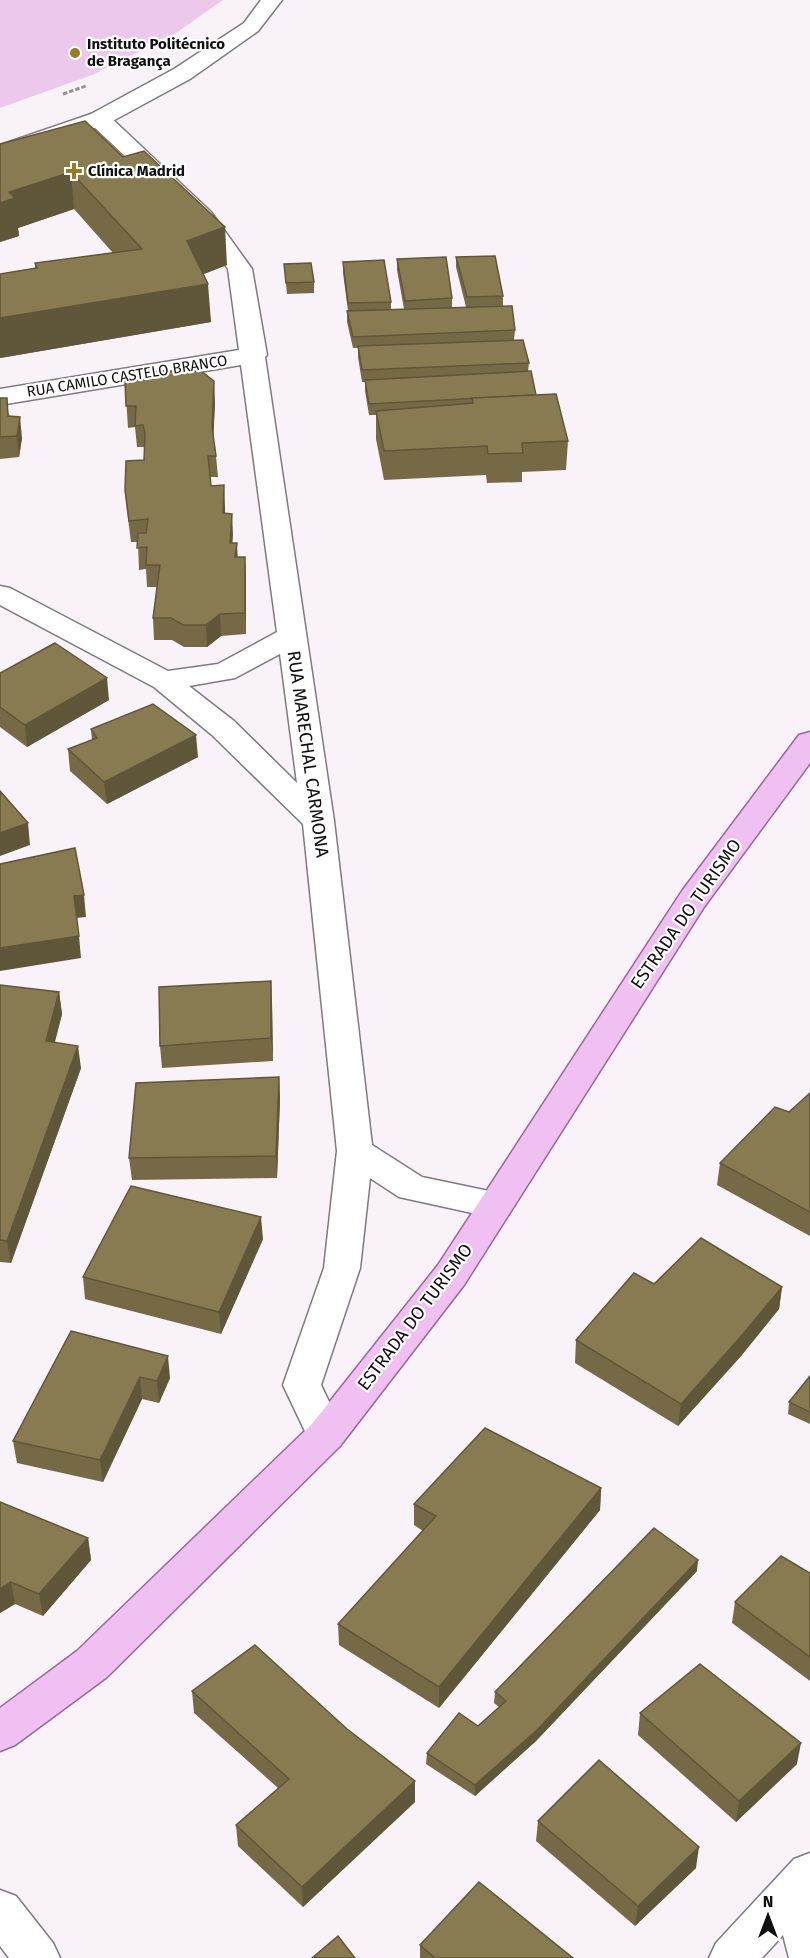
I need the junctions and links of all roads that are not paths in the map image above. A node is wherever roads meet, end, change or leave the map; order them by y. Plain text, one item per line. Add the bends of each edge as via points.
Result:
1 (272, 0) edge
2 (99, 119) junction
3 (0, 152) edge
4 (254, 356) junction
5 (0, 397) edge
6 (0, 594) edge
7 (292, 635) junction
8 (164, 681) junction
9 (810, 742) edge
10 (318, 821) junction
11 (355, 1151) junction
12 (495, 1205) junction
13 (326, 1435) junction
14 (0, 1732) edge
15 (802, 1882) edge
16 (0, 1911) edge
17 (810, 1955) edge
18 (37, 1958) edge
19 (732, 1958) edge

1 - 2 street via 251,27 182,74
2 - 3 street
2 - 4 street, RUA MARECHAL CARMONA via 203,217 240,270
4 - 5 street, RUA CAMILO CASTELO BRANCO
4 - 7 street, RUA MARECHAL CARMONA
6 - 8 street
7 - 8 street via 225,672
7 - 10 street, RUA MARECHAL CARMONA
8 - 10 street via 223,728
9 - 12 main road, ESTRADA DO TURISMO via 693,899
10 - 11 street, RUA MARECHAL CARMONA
11 - 12 street via 412,1188
11 - 13 street, RUA MARECHAL CARMONA via 342,1268 302,1385
12 - 13 main road, ESTRADA DO TURISMO via 451,1275
13 - 14 main road, ESTRADA DO TURISMO via 92,1664
15 - 17 street
15 - 19 street
16 - 18 street

